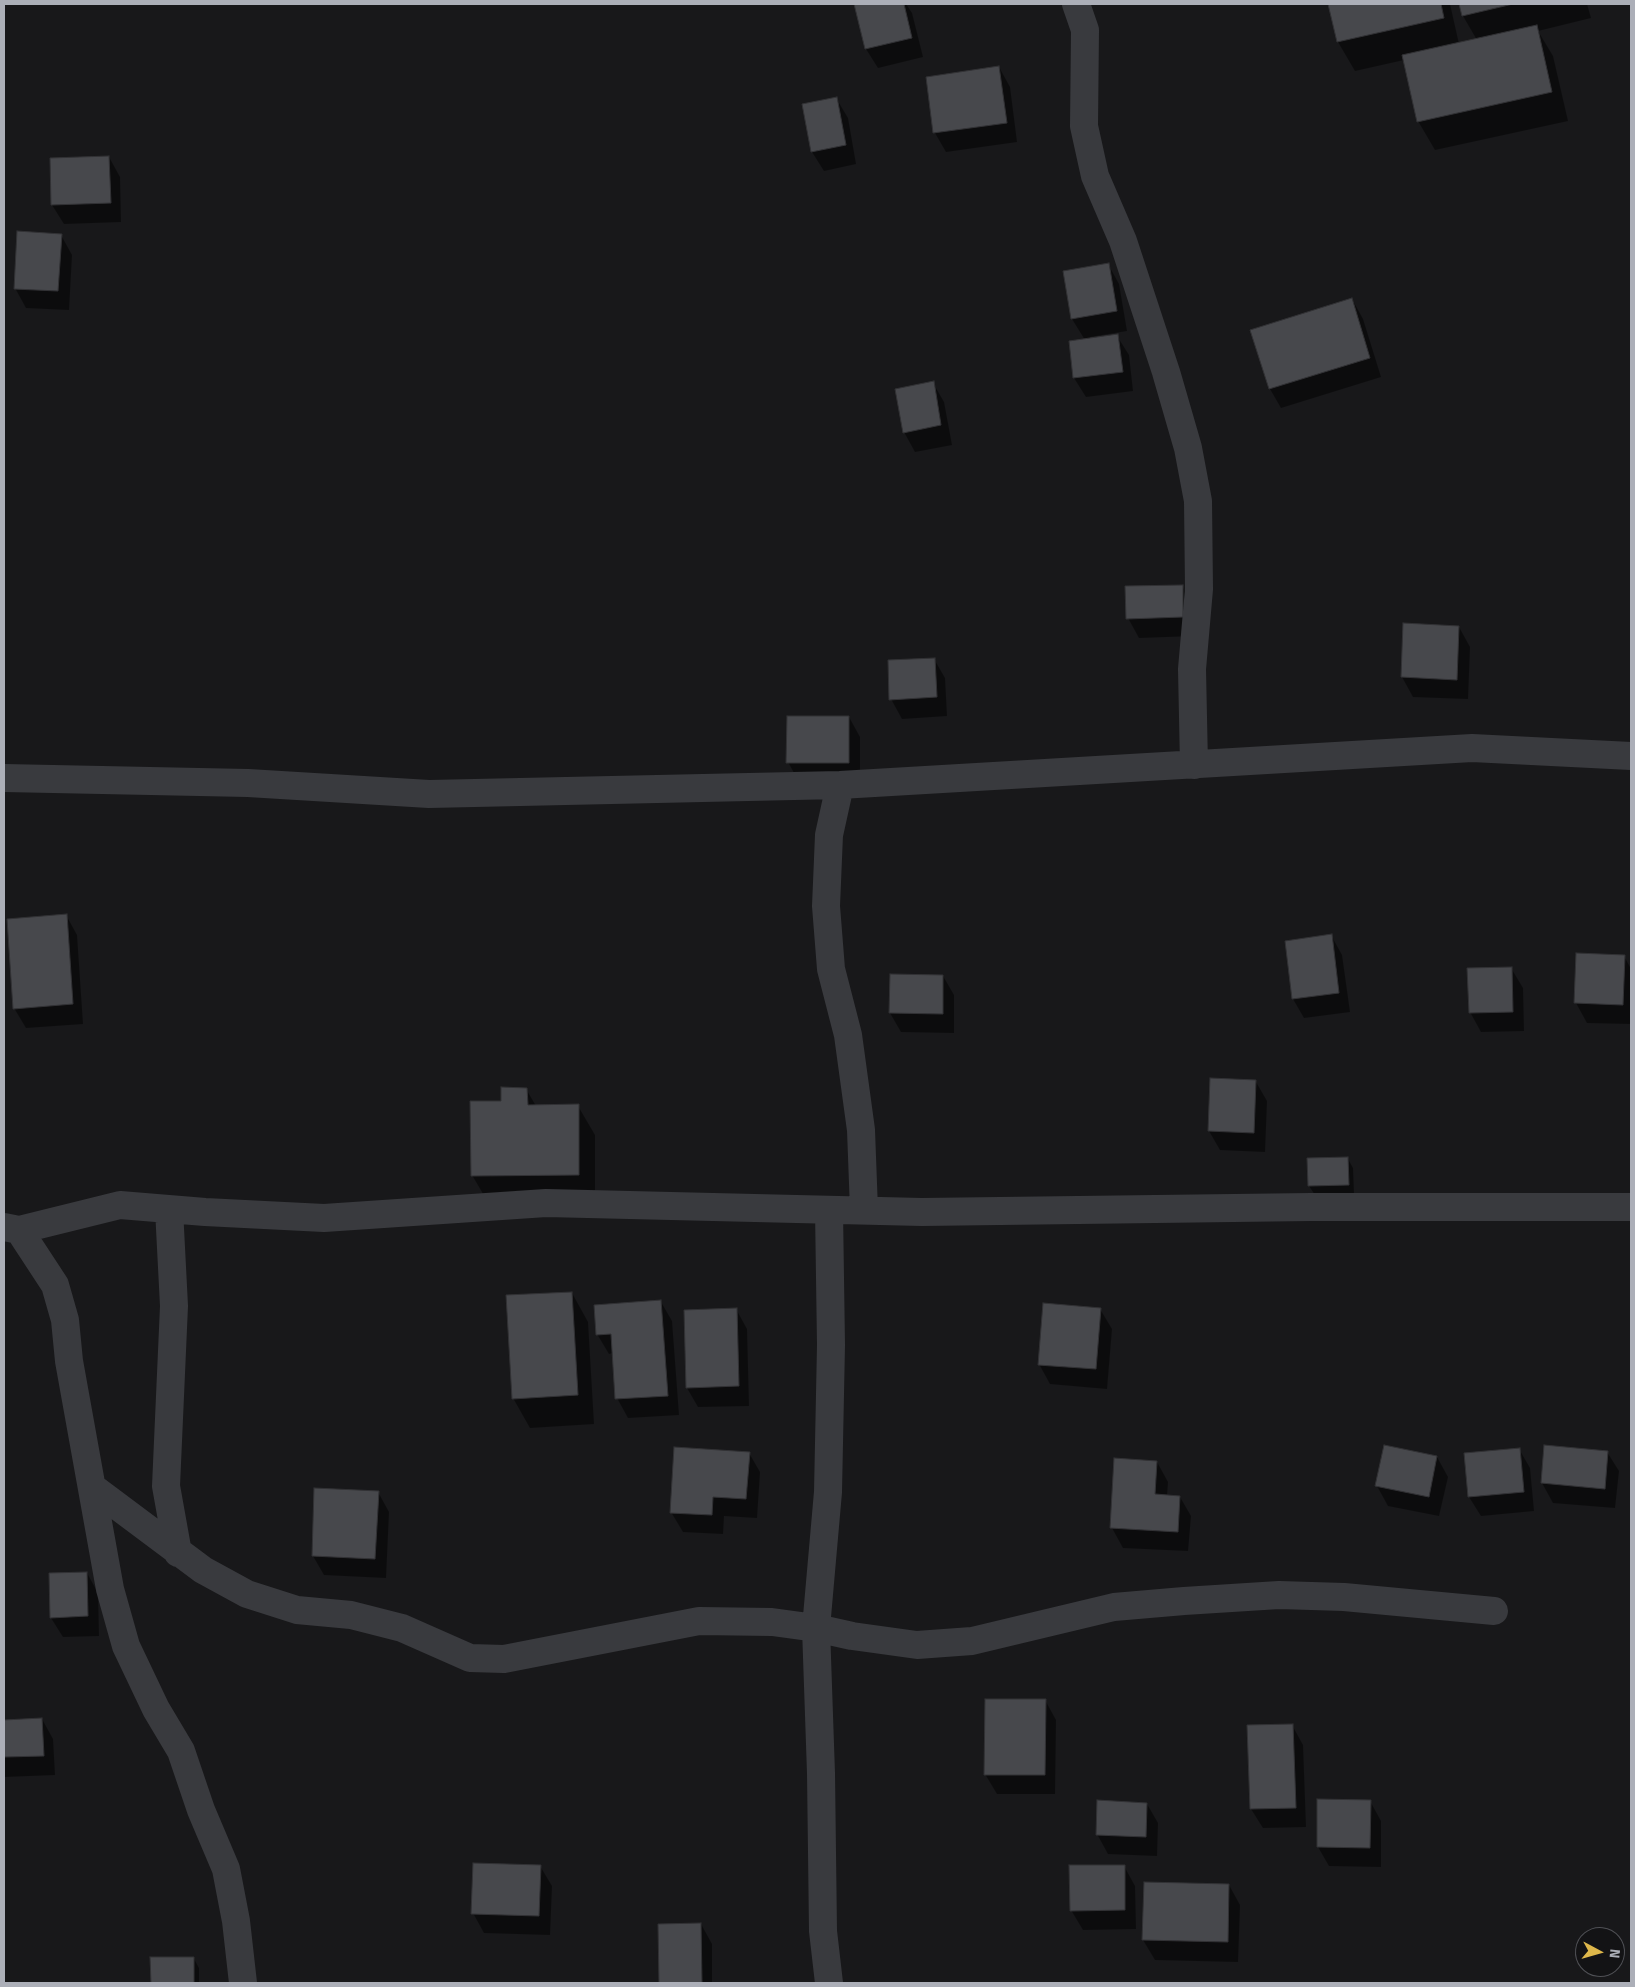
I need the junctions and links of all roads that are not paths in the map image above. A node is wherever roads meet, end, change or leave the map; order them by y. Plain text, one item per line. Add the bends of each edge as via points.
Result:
1 (1076, 4) edge
2 (1631, 756) edge
3 (1194, 765) junction
4 (4, 778) edge
5 (840, 785) junction
6 (1631, 1207) edge
7 (169, 1208) junction
8 (829, 1210) junction
9 (864, 1210) junction
10 (11, 1228) edge
11 (92, 1487) junction
12 (178, 1553) junction
13 (1494, 1611) dead end
14 (816, 1628) junction
15 (243, 1983) edge
16 (829, 1983) edge

1 - 3 street via 1085,30 1084,126 1095,176 1123,241 1166,372 1188,448 1198,501 1199,589 1192,669
2 - 3 street via 1472,748
3 - 5 street
4 - 5 street via 248,783 428,794
5 - 9 street via 829,835 826,906 831,969 848,1035 861,1130
6 - 9 street
7 - 8 street via 324,1218 546,1203
7 - 10 street via 120,1205
7 - 12 street via 174,1306 166,1486
8 - 9 street
8 - 14 street via 828,1492
10 - 11 street via 55,1285 65,1320
11 - 12 street
11 - 15 street via 110,1590 126,1646 181,1750 201,1810 226,1869
12 - 14 street via 247,1594 297,1610 351,1616 402,1628 470,1658 504,1659 699,1622 772,1622
13 - 14 street via 1344,1597 1278,1596 1114,1607 972,1641 917,1645
14 - 16 street via 823,1931

